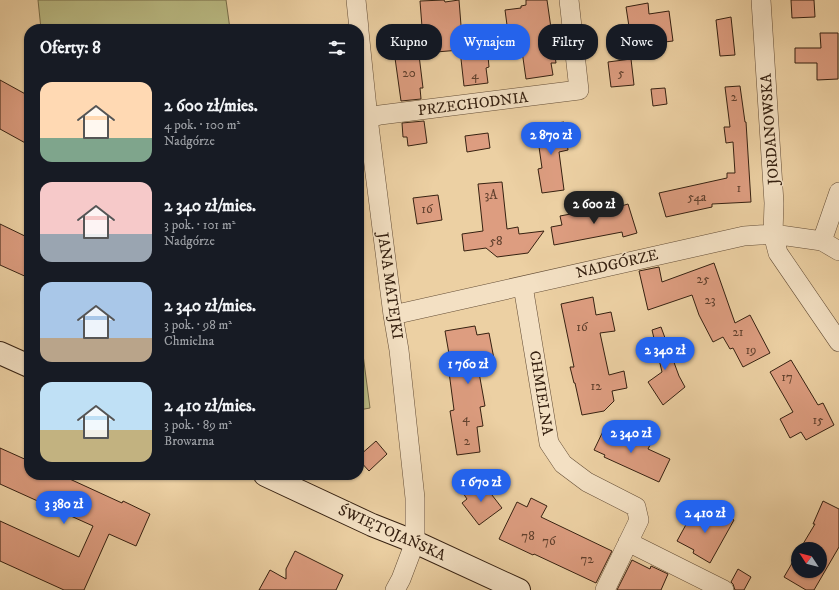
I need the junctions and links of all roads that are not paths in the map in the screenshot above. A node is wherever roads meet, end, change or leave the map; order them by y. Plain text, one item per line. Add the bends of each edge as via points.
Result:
1 (356, 0) edge
2 (569, 0) edge
3 (762, 0) edge
4 (358, 24) edge
5 (364, 79) edge
6 (368, 118) junction
7 (839, 192) edge
8 (772, 234) junction
9 (822, 241) junction
10 (839, 251) edge
11 (523, 286) junction
12 (393, 315) junction
13 (839, 342) edge
14 (0, 353) edge
15 (24, 364) edge
16 (275, 480) edge
17 (415, 542) junction
18 (628, 542) junction
19 (395, 590) edge
20 (519, 590) edge
21 (605, 590) edge
22 (724, 590) edge

1 - 4 street, JANA MATEJKI
2 - 6 street, PRZECHODNIA via 579,90
3 - 8 street, JORDANOWSKA via 774,203
5 - 6 street, JANA MATEJKI
6 - 12 street, JANA MATEJKI
7 - 9 street
8 - 9 street, NADGÓRZE
8 - 11 street, NADGÓRZE via 744,236
8 - 13 street via 778,253
9 - 10 street, NADGÓRZE
11 - 12 street, NADGÓRZE
11 - 18 street, CHMIELNA via 549,444 563,464 587,482 636,507 639,520
12 - 17 street, JANA MATEJKI via 415,498
14 - 15 street
16 - 17 street, ŚWIĘTOJAŃSKA
17 - 19 street
17 - 20 street, ŚWIĘTOJAŃSKA
18 - 21 street, CHMIELNA
18 - 22 street

